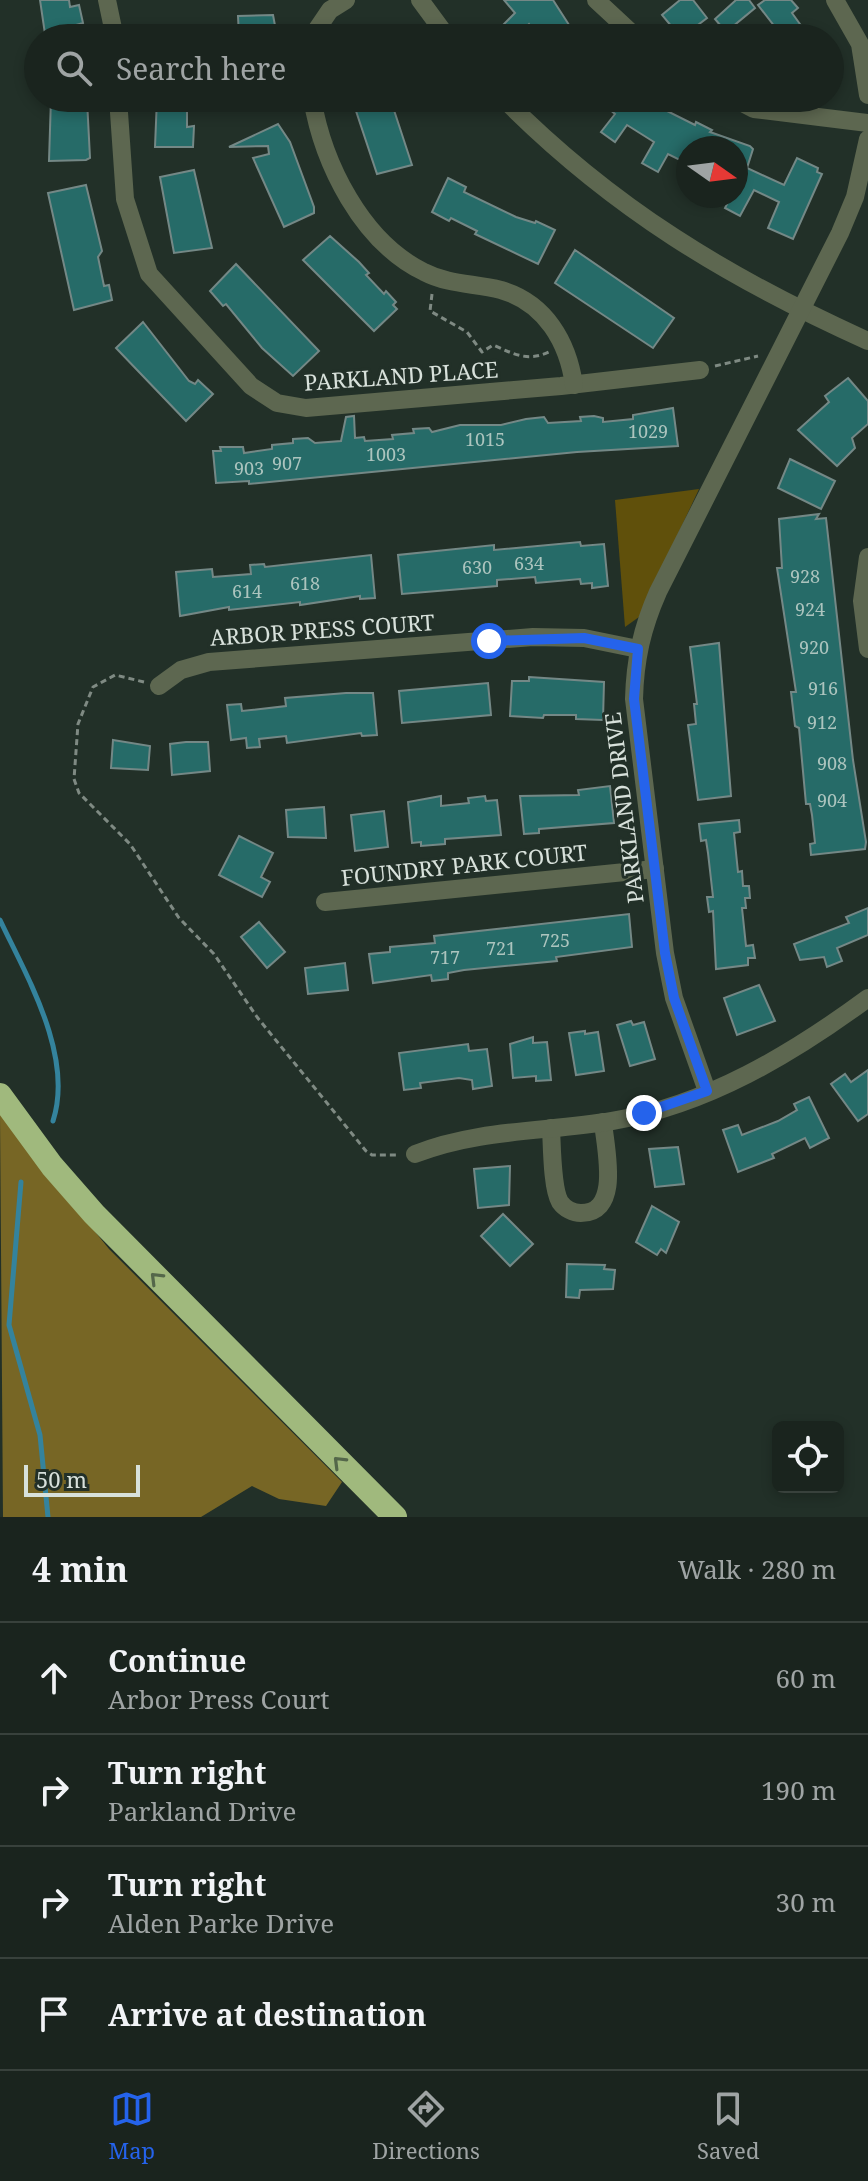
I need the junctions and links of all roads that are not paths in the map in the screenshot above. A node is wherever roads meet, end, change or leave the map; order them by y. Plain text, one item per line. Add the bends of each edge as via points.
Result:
1 (107, 0) edge
2 (346, 0) edge
3 (420, 0) edge
4 (596, 0) edge
5 (835, 0) edge
6 (112, 24) edge
7 (320, 24) edge
8 (438, 24) edge
9 (622, 24) edge
10 (868, 95) edge
11 (119, 112) edge
12 (316, 112) edge
13 (518, 112) edge
14 (778, 112) edge
15 (868, 123) edge
16 (868, 139) edge
17 (800, 310) junction
18 (868, 341) edge
19 (700, 370) road end
20 (574, 385) junction
21 (868, 557) edge
22 (638, 649) junction
23 (868, 649) edge
24 (159, 686) road end
25 (655, 869) junction
26 (325, 902) dead end
27 (868, 998) edge
28 (707, 1091) junction
29 (0, 1095) edge
30 (603, 1122) junction
31 (551, 1128) junction
32 (415, 1154) road end
33 (395, 1517) edge

1 - 6 street
2 - 7 street
3 - 8 street
4 - 9 street
5 - 10 street via 860,44
11 - 20 street, PARKLAND PLACE via 125,199 149,274 264,397 306,408
12 - 20 street via 334,167 385,246 437,278 499,289 528,304 560,334
13 - 17 street via 585,176 648,221 714,265
14 - 15 street
16 - 17 street, PARKLAND DRIVE via 855,197
17 - 18 street
17 - 22 street, PARKLAND DRIVE via 658,592
19 - 20 street, PARKLAND PLACE
21 - 23 street via 862,601
22 - 24 street, ARBOR PRESS COURT via 584,638 533,637 209,662 193,664
22 - 25 street, PARKLAND DRIVE via 634,699
25 - 26 street, FOUNDRY PARK COURT
25 - 28 street, PARKLAND DRIVE via 674,998
27 - 28 street via 786,1056
28 - 30 street
33 -> 29 highway via 94,1214
30 - 31 street
30 - 31 street via 608,1188 601,1205 585,1213 569,1211 558,1199
31 - 32 street via 449,1141

